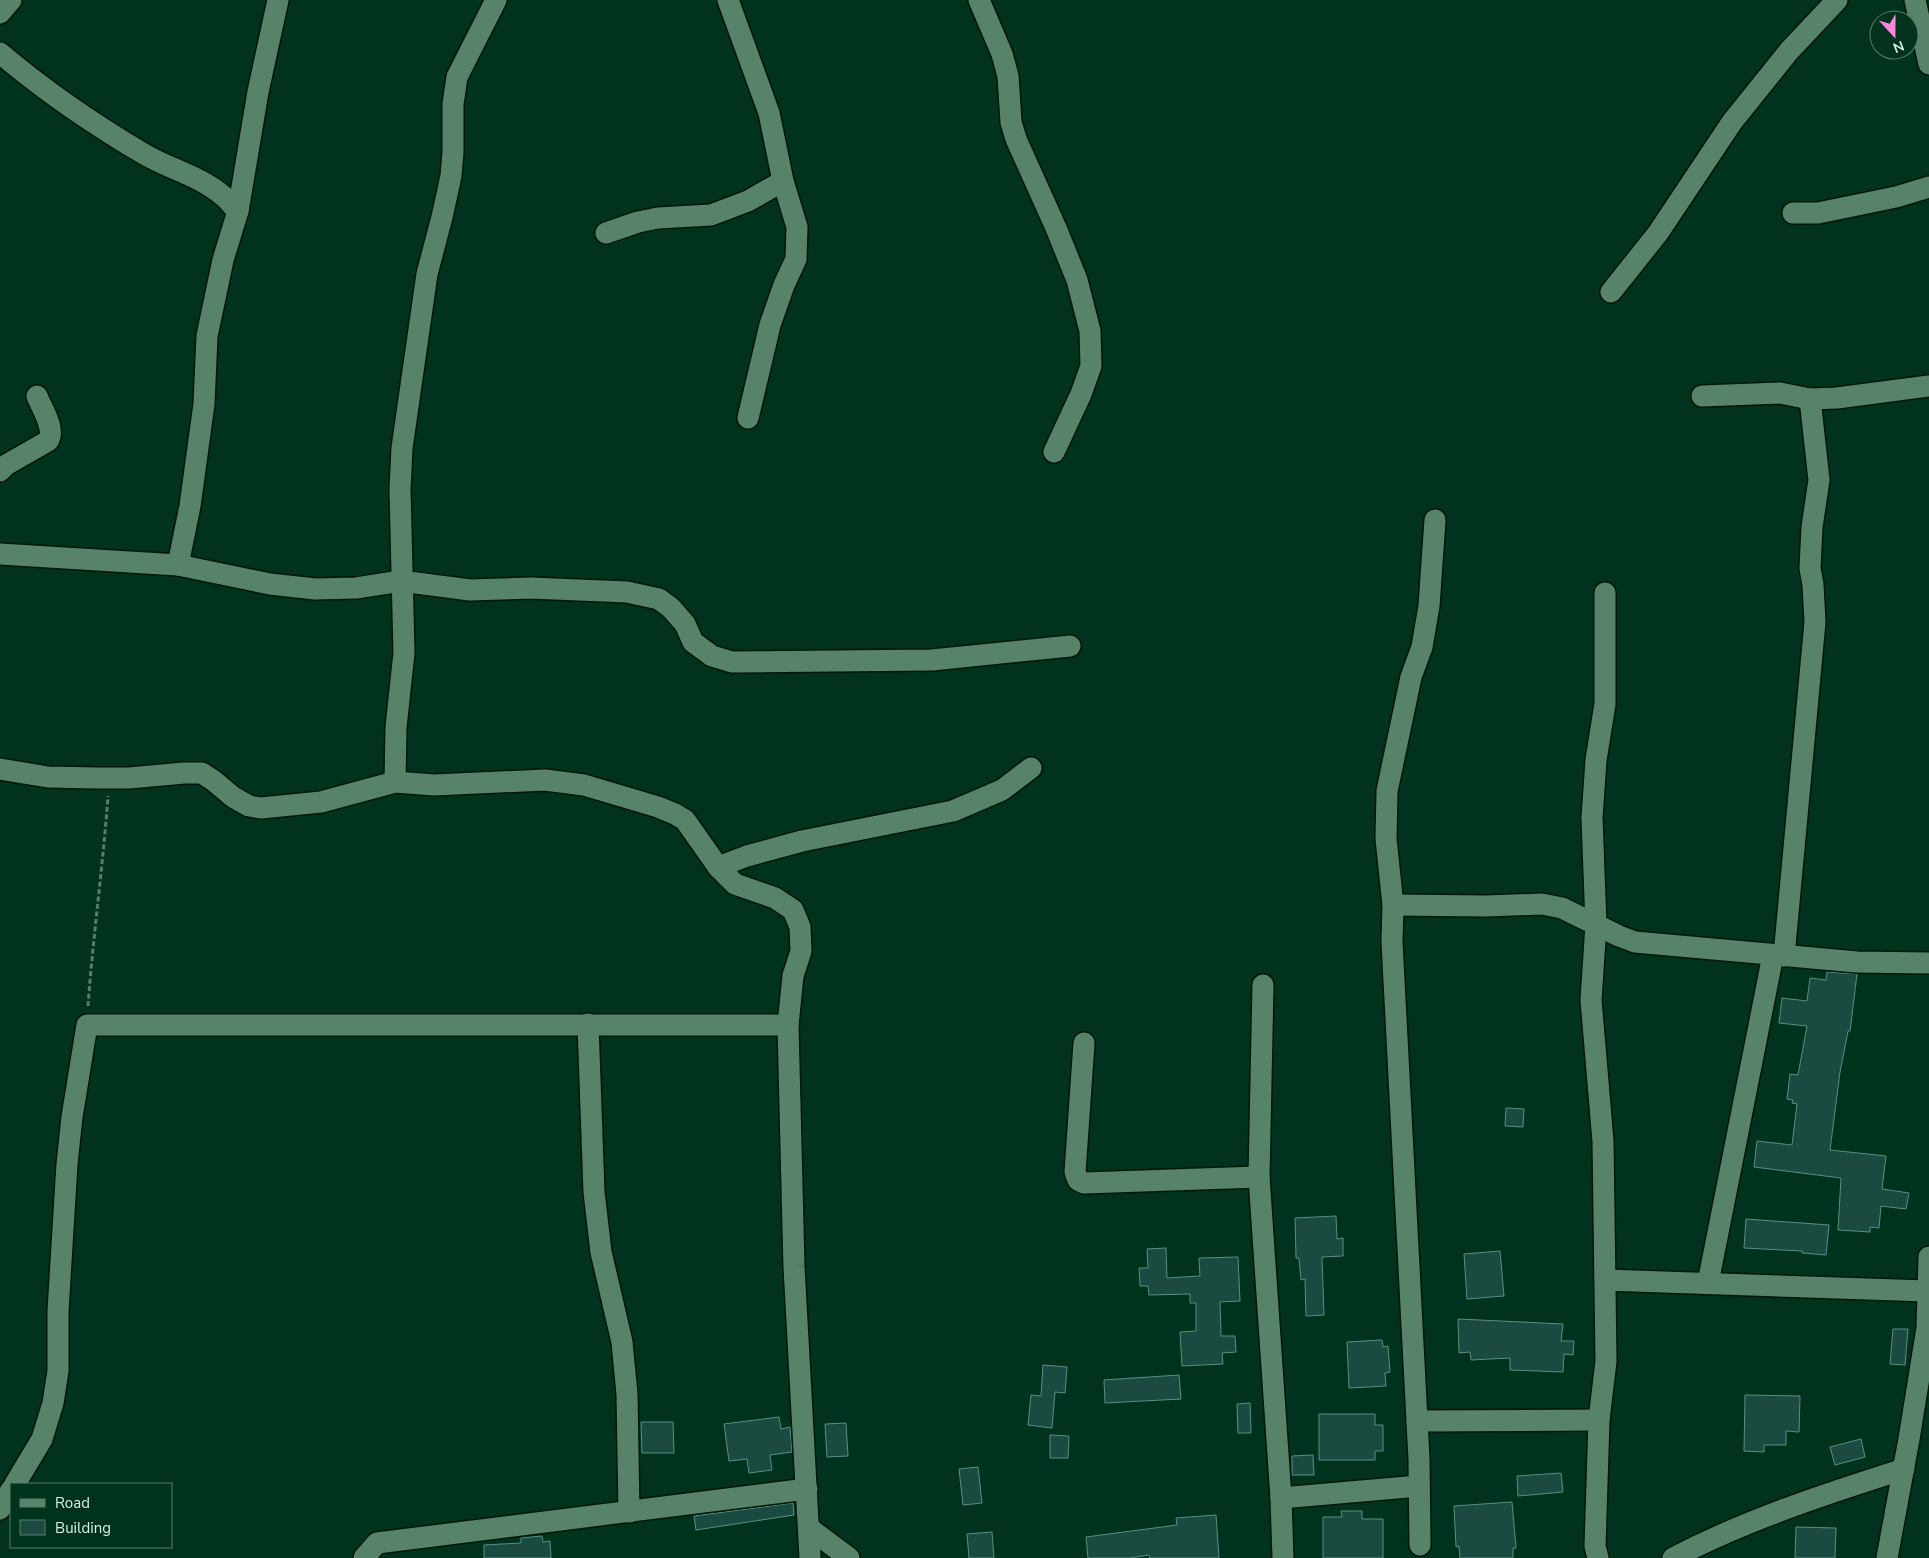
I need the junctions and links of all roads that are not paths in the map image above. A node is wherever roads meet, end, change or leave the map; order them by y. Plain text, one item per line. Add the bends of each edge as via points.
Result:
1 (11, 0) edge
2 (278, 0) edge
3 (496, 0) edge
4 (728, 0) edge
5 (979, 0) edge
6 (1837, 0) edge
7 (1915, 0) edge
8 (0, 13) edge
9 (0, 53) edge
10 (1929, 64) edge
11 (783, 181) junction
12 (1929, 187) edge
13 (238, 211) junction
14 (1793, 213) dead end
15 (606, 233) dead end
16 (1611, 292) dead end
17 (1929, 386) edge
18 (37, 396) dead end
19 (1702, 396) dead end
20 (1810, 399) junction
21 (748, 418) dead end
22 (1054, 452) dead end
23 (0, 471) edge
24 (1435, 520) dead end
25 (0, 554) edge
26 (178, 565) junction
27 (401, 581) junction
28 (1605, 593) dead end
29 (1070, 646) dead end
30 (1031, 768) dead end
31 (0, 769) edge
32 (395, 782) junction
33 (718, 868) junction
34 (1393, 905) junction
35 (1596, 925) junction
36 (1778, 956) junction
37 (1929, 963) edge
38 (1263, 985) dead end
39 (588, 1024) junction
40 (788, 1025) junction
41 (1084, 1043) dead end
42 (1259, 1177) junction
43 (1929, 1257) edge
44 (1605, 1280) junction
45 (1708, 1283) junction
46 (1927, 1291) junction
47 (1928, 1328) edge
48 (1417, 1420) junction
49 (1599, 1420) junction
50 (1904, 1469) junction
51 (16, 1483) edge
52 (1419, 1486) junction
53 (807, 1489) junction
54 (10, 1492) edge
55 (1281, 1498) junction
56 (0, 1509) edge
57 (629, 1512) junction
58 (809, 1528) junction
59 (1420, 1545) dead end
60 (364, 1558) edge
61 (810, 1558) edge
62 (850, 1558) edge
63 (1282, 1558) edge
64 (1598, 1558) edge
65 (1673, 1558) edge
66 (1886, 1558) edge

1 - 8 street
2 - 13 street via 258,92
3 - 27 street via 457,77 451,176 427,274 402,448
4 - 11 street via 769,113
5 - 22 street via 1008,76 1011,122 1016,139 1077,280 1090,331 1091,366
6 - 16 street via 1789,51 1732,122 1658,233
7 - 10 street
9 - 13 street via 108,132 163,165 222,194
11 - 15 street via 748,201 711,215 658,218
11 - 21 street via 797,227 796,259 770,325
12 - 14 street via 1818,213
13 - 26 street via 223,260 207,336 204,404
17 - 20 street
18 - 23 street via 51,436
19 - 20 street via 1780,393
20 - 36 street via 1819,480 1810,568 1815,622
24 - 34 street via 1429,606 1422,647 1411,677 1387,791 1386,839
25 - 26 street
26 - 27 street via 270,584 315,589 356,588
27 - 29 street via 470,590 531,588 627,592 659,599 685,624 693,642 712,656 732,662 932,660
27 - 32 street via 404,653 396,727
28 - 35 street via 1605,704 1596,760 1592,818
30 - 33 street via 1002,790 953,811 802,841 746,856
31 - 32 street via 48,777 202,774 233,797 249,806 261,808 321,802
32 - 33 street via 434,785 545,780 584,785 658,807 685,820
33 - 40 street via 735,884 775,898 793,910 800,927 801,951 794,976
34 - 35 street via 1542,904 1562,908
34 - 48 street via 1392,942
35 - 36 street via 1635,942
35 - 44 street via 1591,1000 1603,1141
36 - 37 street
36 - 45 street
38 - 42 street
39 - 40 street
39 - 51 street via 87,1025 67,1164 56,1387 42,1439
39 - 57 street via 594,1192 601,1252 622,1342 627,1394
40 - 53 street via 794,1266
41 - 42 street via 1075,1172 1078,1180 1084,1183
42 - 55 street
43 - 46 street
44 - 45 street
44 - 49 street via 1606,1361
45 - 46 street
46 - 47 street
47 - 50 street
48 - 49 street
48 - 52 street
49 - 64 street via 1595,1546
50 - 65 street via 1814,1498
50 - 66 street
52 - 55 street
52 - 59 street
53 - 57 street
53 - 58 street
54 - 56 street
55 - 63 street
57 - 60 street via 377,1543
58 - 61 street
58 - 62 street

